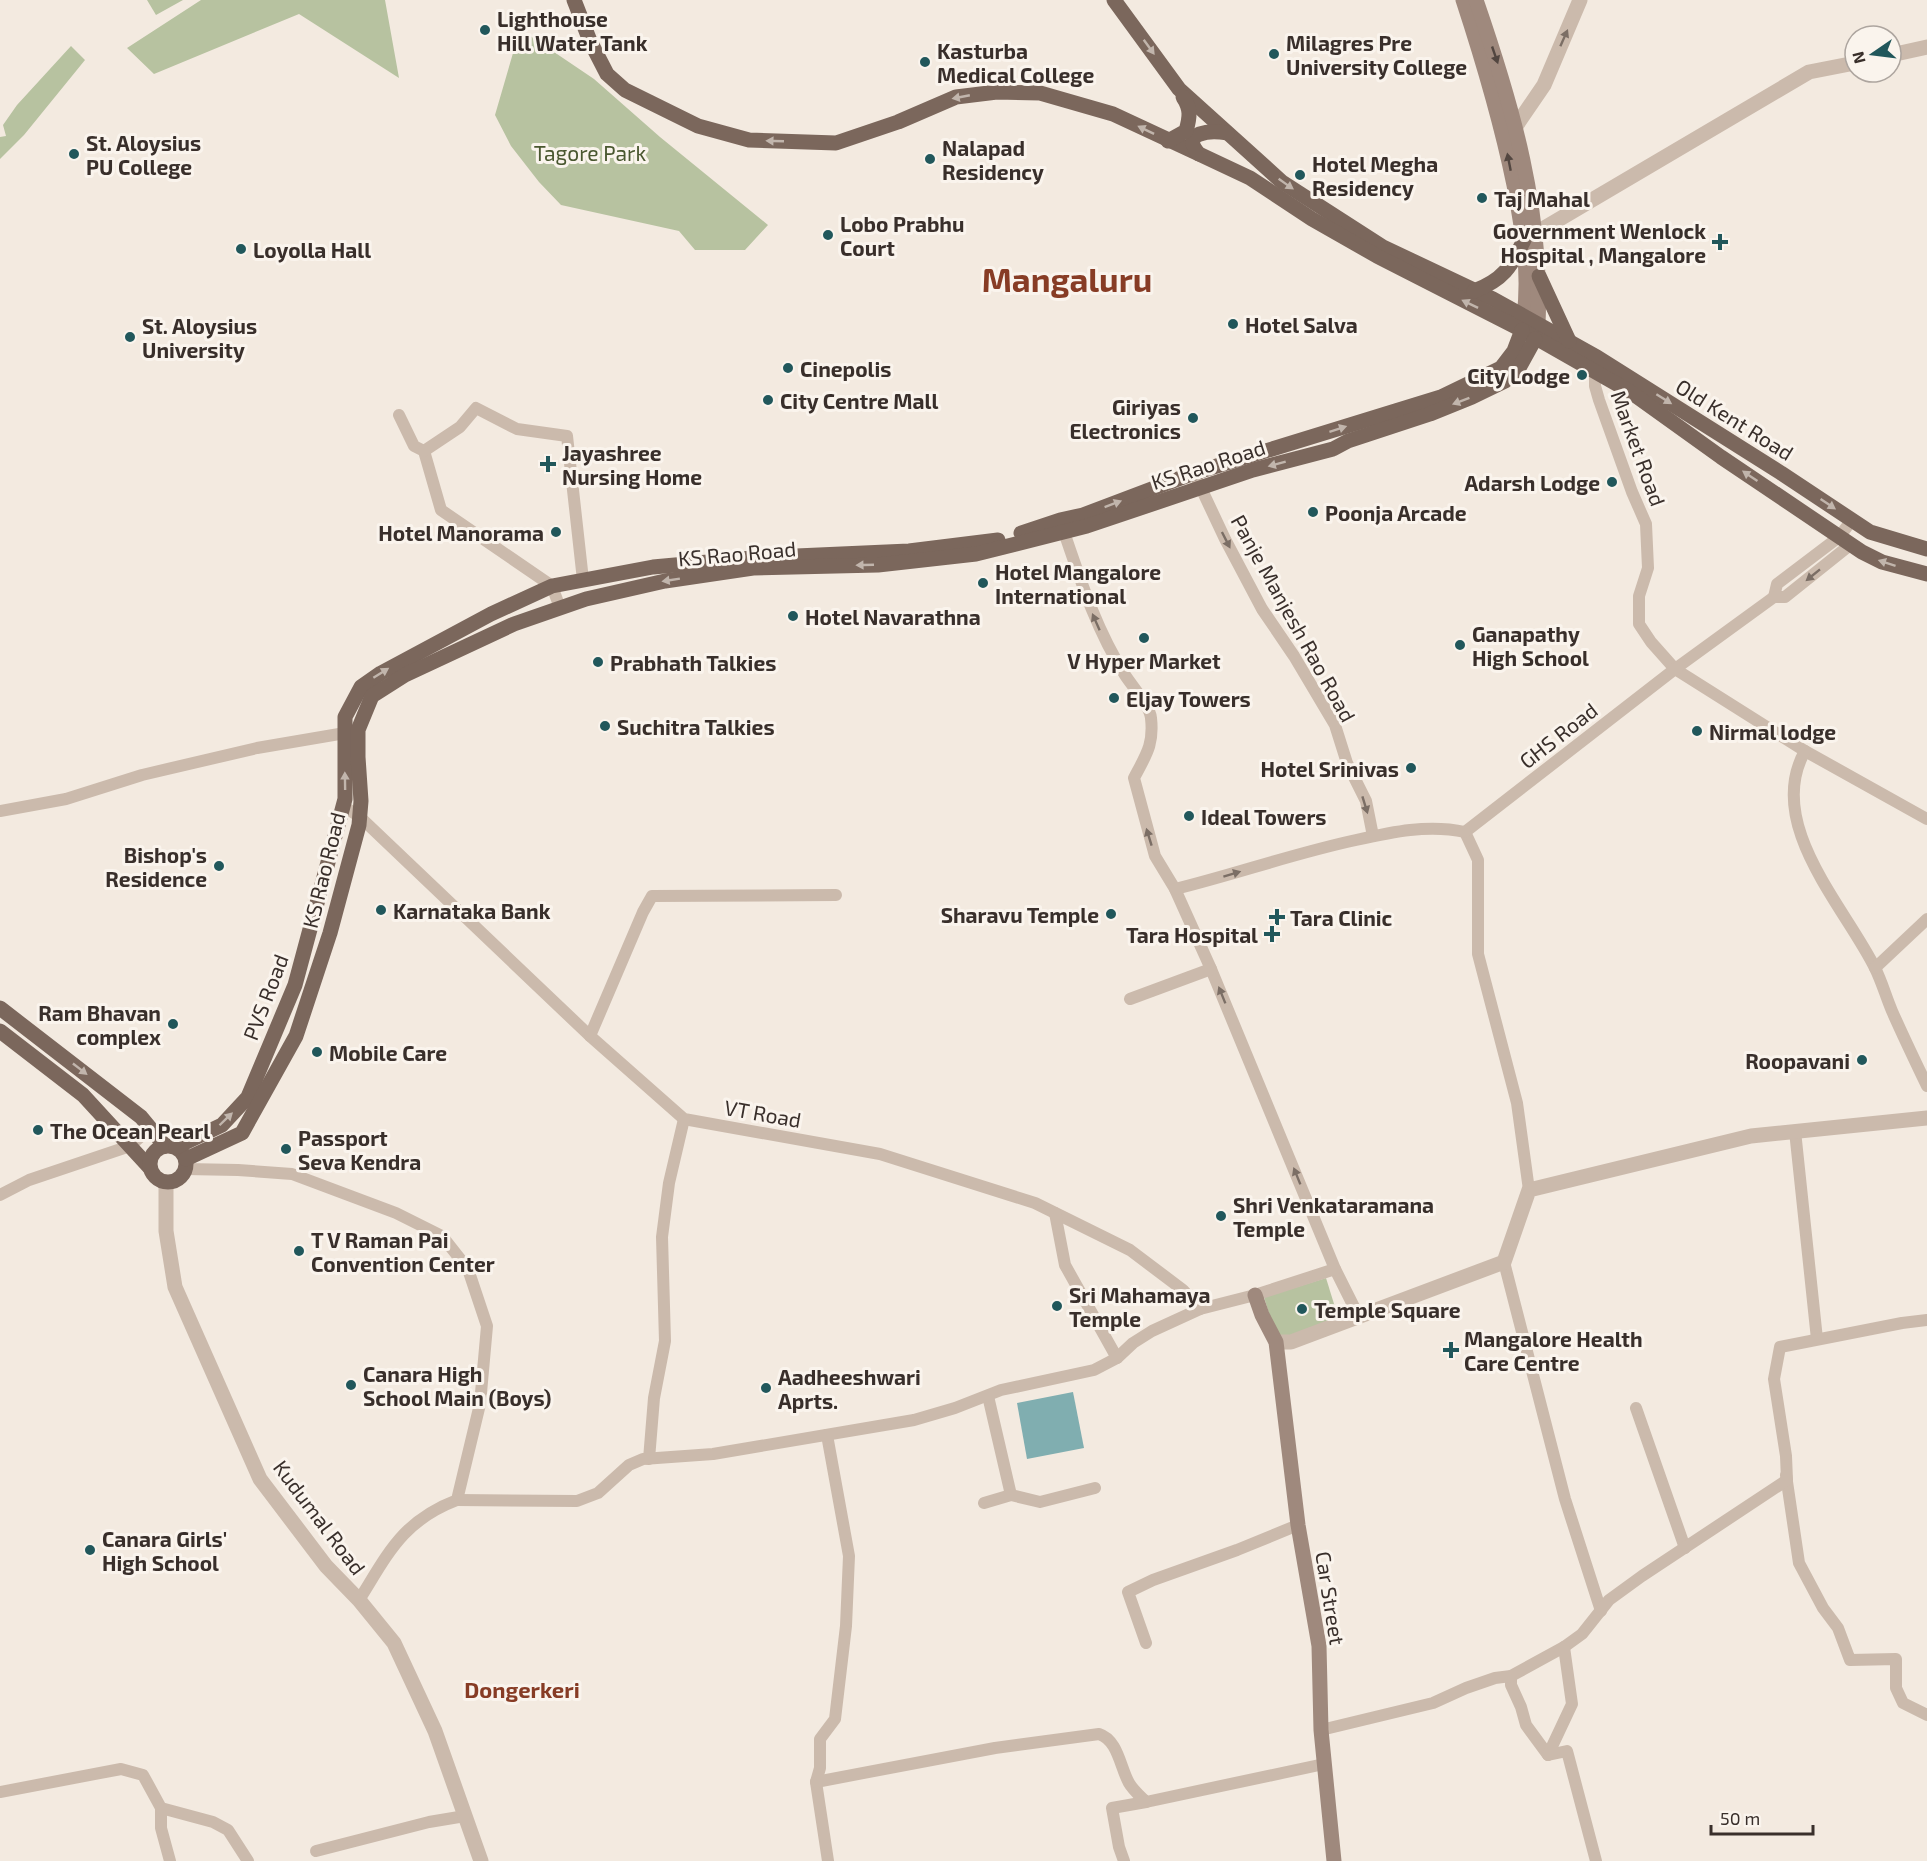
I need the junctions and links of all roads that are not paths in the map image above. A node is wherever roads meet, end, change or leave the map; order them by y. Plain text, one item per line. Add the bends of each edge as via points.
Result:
1 (574, 0) edge
2 (1114, 0) edge
3 (1463, 0) edge
4 (1476, 0) edge
5 (1580, 0) edge
6 (1927, 47) edge
7 (1903, 52) edge
8 (1843, 65) edge
9 (1179, 89) junction
10 (1509, 127) junction
11 (1227, 133) junction
12 (1168, 141) junction
13 (1199, 154) junction
14 (1530, 237) junction
15 (1539, 276) junction
16 (1474, 291) junction
17 (1530, 327) junction
18 (1569, 341) junction
19 (1596, 371) junction
20 (399, 415) dead end
21 (424, 452) junction
22 (1198, 480) junction
23 (1852, 520) junction
24 (1064, 532) junction
25 (1845, 541) junction
26 (1927, 549) edge
27 (1927, 574) edge
28 (583, 580) junction
29 (552, 586) junction
30 (560, 608) junction
31 (1675, 669) junction
32 (345, 733) junction
33 (1805, 752) junction
34 (343, 806) junction
35 (0, 811) edge
36 (360, 817) junction
37 (1927, 819) edge
38 (1465, 832) junction
39 (1373, 836) junction
40 (1175, 889) junction
41 (836, 895) dead end
42 (1927, 919) edge
43 (1875, 968) junction
44 (1211, 969) junction
45 (1130, 999) dead end
46 (0, 1008) edge
47 (0, 1031) edge
48 (590, 1036) junction
49 (1927, 1086) edge
50 (1927, 1118) edge
51 (684, 1119) junction
52 (150, 1128) junction
53 (1795, 1131) junction
54 (130, 1146) junction
55 (178, 1155) junction
56 (150, 1168) junction
57 (166, 1183) junction
58 (1529, 1190) junction
59 (0, 1196) edge
60 (1055, 1213) junction
61 (1504, 1262) junction
62 (1335, 1269) junction
63 (1255, 1295) junction
64 (1200, 1309) junction
65 (1359, 1317) junction
66 (1927, 1320) edge
67 (1817, 1340) junction
68 (1276, 1342) junction
69 (1117, 1358) junction
70 (988, 1396) junction
71 (1636, 1408) dead end
72 (827, 1435) junction
73 (649, 1459) junction
74 (1786, 1475) junction
75 (1095, 1488) dead end
76 (1011, 1495) junction
77 (457, 1500) junction
78 (984, 1503) dead end
79 (1298, 1525) junction
80 (1685, 1548) junction
81 (1603, 1598) junction
82 (359, 1600) junction
83 (1146, 1643) dead end
84 (1564, 1647) junction
85 (1511, 1676) junction
86 (1927, 1714) edge
87 (1321, 1730) junction
88 (1548, 1755) junction
89 (1324, 1764) junction
90 (816, 1782) junction
91 (0, 1792) edge
92 (1146, 1802) junction
93 (161, 1808) junction
94 (465, 1816) junction
95 (316, 1851) dead end
96 (170, 1861) edge
97 (248, 1861) edge
98 (481, 1861) edge
99 (828, 1861) edge
100 (1124, 1861) edge
101 (1334, 1861) edge
102 (1596, 1861) edge

12 -> 1 main road via 1113,114 1040,93 997,92 956,98 836,144 750,140 698,126 625,90 607,74
2 -> 9 main road
3 - 10 main road
4 -> 10 main road
10 -> 5 street via 1544,85
6 - 7 street
8 - 14 street via 1809,72
9 - 11 main road
9 - 12 main road via 1189,106 1190,119 1186,131
10 - 14 main road
11 - 13 main road via 1200,133 1193,145
11 -> 16 main road via 1282,182 1383,247
12 - 13 main road
17 -> 13 main road via 1377,256 1250,178
14 - 15 main road
14 - 16 main road via 1503,276
14 - 17 main road via 1526,284
15 - 17 main road
15 - 18 main road
16 - 17 main road
17 - 18 main road, Old Kent Road
17 - 19 main road
17 - 22 main road via 1501,368 1441,397
18 -> 23 main road, Old Kent Road
25 -> 19 main road
19 - 31 street, Market Road via 1599,400 1646,524 1648,568 1639,596 1639,624
20 - 21 street via 414,446
21 - 28 street via 460,427 476,408 517,429 567,436
21 - 29 street via 441,510
22 - 24 main road, KS Rao Road
28 -> 22 main road via 653,567 909,551 1004,539
22 -> 39 street, Panje Manjesh Rao Road via 1262,609 1335,725 1347,763 1366,801
23 - 25 street, GHS Road
23 - 26 main road, Old Kent Road via 1870,532
24 -> 30 main road, KS Rao Road via 937,560 753,568 665,581
40 -> 24 street via 1155,856 1134,778 1151,746 1151,715 1101,633
27 -> 25 main road via 1882,562
25 - 31 street, GHS Road via 1785,597 1774,597
28 - 29 main road
29 - 30 street
32 -> 29 main road, PVS Road via 345,717 361,687 492,614
30 - 36 main road, KS Rao Road via 494,633 405,675 372,696 358,730
31 - 33 street, Market Road
31 - 38 street, GHS Road
34 -> 32 main road, PVS Road
32 - 35 street via 257,748 142,775 66,798
33 - 37 street, Market Road
33 - 43 street via 1797,766 1793,799 1803,841 1824,888
34 - 36 street
55 -> 34 main road, PVS Road via 222,1125 248,1097 295,985
36 - 48 street
36 - 55 main road, KS Rao Road via 330,933 296,1036 242,1133
38 - 39 street via 1449,828 1397,830
38 - 58 street via 1478,860 1478,954 1517,1103
40 -> 39 street
40 - 44 street
41 - 48 street via 652,896
42 - 43 street
43 - 49 street
44 - 45 street
62 -> 44 street
46 -> 52 main road
47 - 54 main road via 82,1095
48 - 51 street
50 - 53 street
51 - 60 street, VT Road via 880,1154 1035,1203
51 - 73 street via 669,1183 662,1237 665,1341 654,1398
52 - 54 street
52 - 55 main road
53 - 58 street via 1751,1136
53 - 67 street
54 - 56 main road
54 - 59 street via 29,1180
55 - 56 main road via 156,1150
55 - 57 main road via 181,1178
55 - 77 street via 238,1170 292,1174 396,1213 442,1236 468,1269 487,1326 480,1404
56 - 57 main road via 157,1179
57 - 82 street, Kudumal Road via 166,1231 175,1287 260,1479 326,1566
58 - 61 street
60 - 64 street, VT Road via 1130,1250 1183,1290
60 - 69 street via 1065,1265
61 - 65 street
61 - 81 street via 1565,1499 1589,1576
62 - 63 street
62 - 65 street
63 - 64 street
63 - 68 main road
64 - 69 street via 1152,1331
65 - 68 street via 1291,1342
66 - 67 street
67 - 74 street via 1780,1347 1774,1379
68 - 79 main road, Car Street
69 - 70 street via 1094,1370
70 - 72 street via 914,1420
70 - 76 street
71 - 80 street
72 - 73 street via 713,1454
72 - 90 street via 849,1556 846,1626 835,1719 820,1739
73 - 77 street via 629,1465 597,1493 577,1501
74 - 80 street via 1787,1480
74 - 86 street via 1799,1563 1838,1628 1850,1660 1896,1659 1896,1688 1903,1703
75 - 76 street via 1040,1502
76 - 78 street
77 - 82 street via 436,1508 396,1540
79 - 83 street via 1128,1592
79 - 87 main road, Car Street via 1319,1646
80 - 81 street
81 - 84 street via 1601,1611 1582,1634
82 - 94 street, Kudumal Road via 394,1643 435,1731
84 - 85 street
84 - 88 street via 1572,1704
85 - 87 street via 1466,1688 1433,1703
85 - 88 street via 1526,1725
87 - 89 main road, Car Street
88 - 102 street via 1567,1751
89 - 92 street
89 - 101 main road, Car Street
90 - 92 street via 995,1748 1099,1734 1112,1743 1130,1784
90 - 99 street
91 - 93 street via 121,1770 143,1775
92 - 100 street via 1112,1809
93 - 96 street via 161,1828
93 - 97 street via 228,1830
94 - 95 street
94 - 98 street, Kudumal Road

